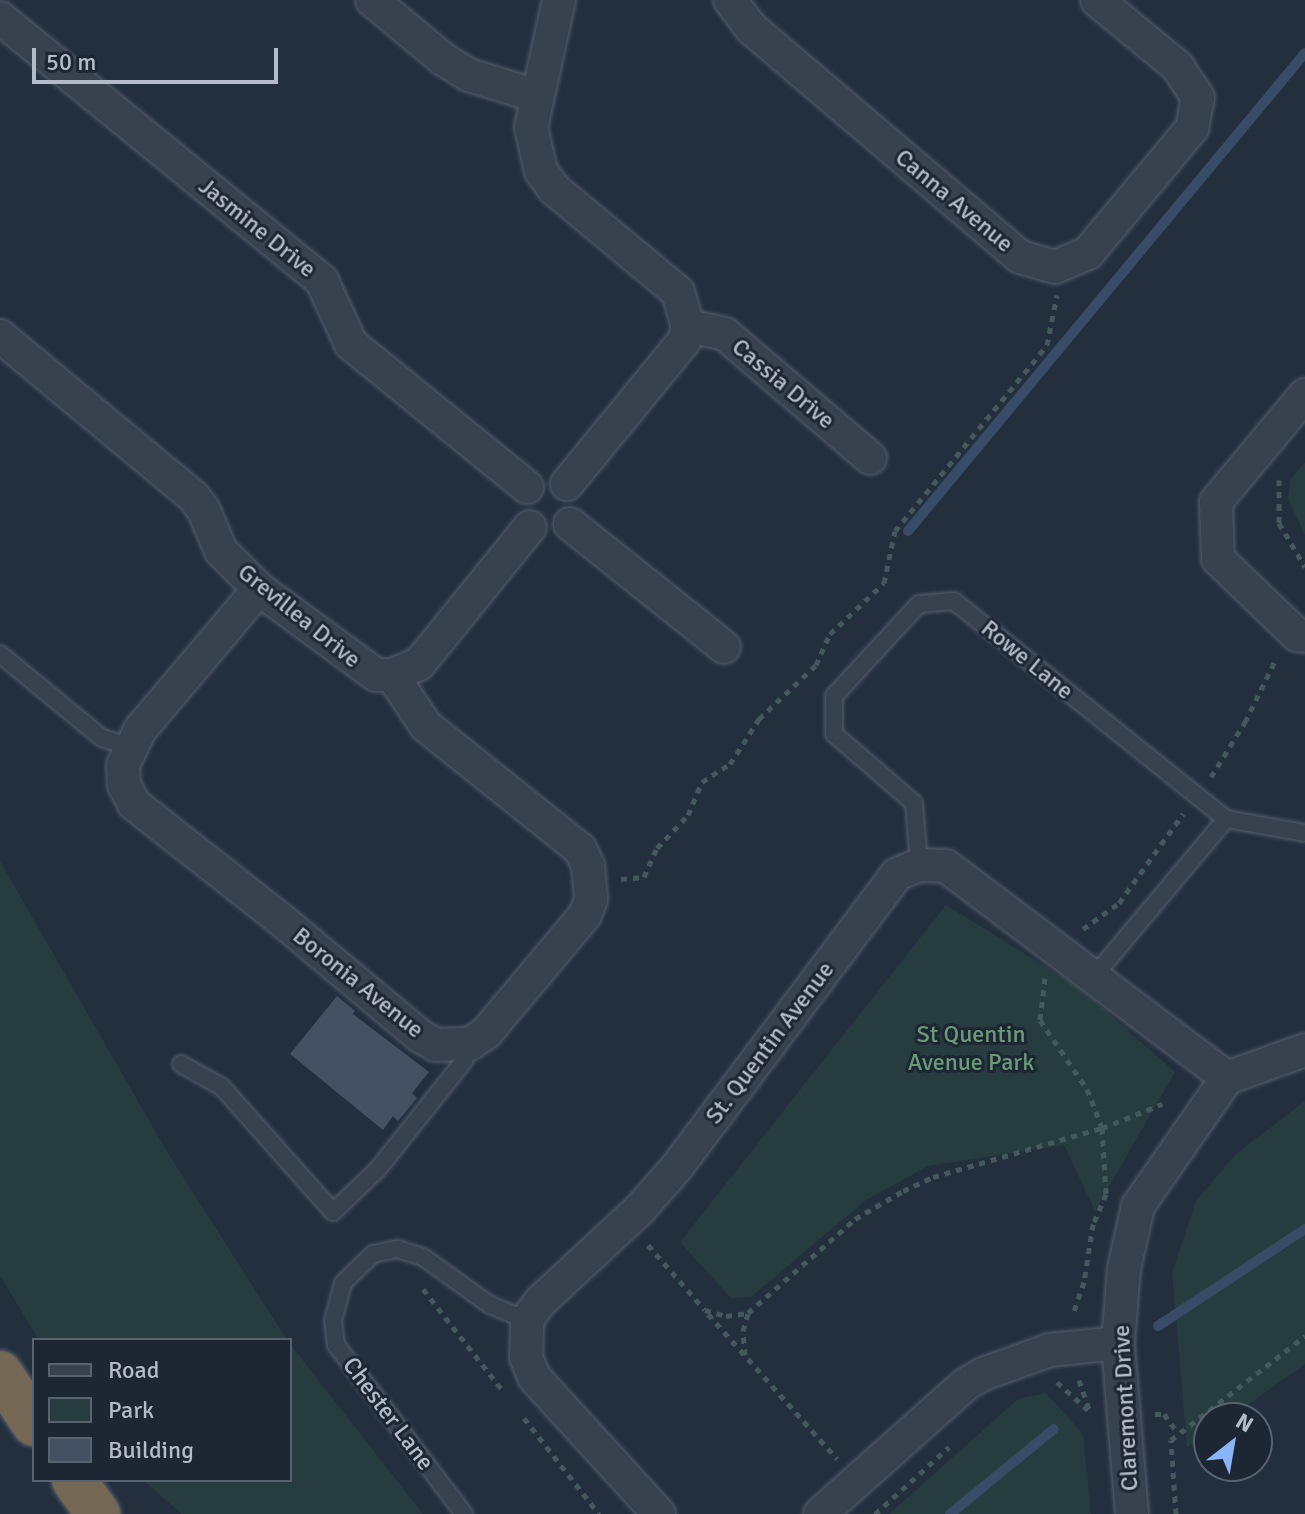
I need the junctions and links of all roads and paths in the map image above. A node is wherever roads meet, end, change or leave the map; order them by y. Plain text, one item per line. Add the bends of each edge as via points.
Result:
1 (372, 0) edge
2 (559, 0) edge
3 (730, 0) edge
4 (1097, 0) edge
5 (0, 18) edge
6 (537, 96) junction
7 (1063, 263) junction
8 (688, 326) junction
9 (0, 336) edge
10 (1305, 395) edge
11 (870, 458) dead end
12 (1287, 470) dead end
13 (567, 484) junction
14 (527, 487) junction
15 (570, 524) junction
16 (530, 527) junction
17 (1305, 567) edge
18 (259, 589) junction
19 (1305, 636) edge
20 (724, 647) dead end
21 (0, 654) edge
22 (392, 675) junction
23 (129, 746) junction
24 (1226, 819) junction
25 (1305, 833) edge
26 (919, 865) junction
27 (591, 882) junction
28 (1095, 975) junction
29 (470, 1044) junction
30 (1305, 1050) edge
31 (181, 1064) dead end
32 (1227, 1078) junction
33 (1162, 1104) dead end
34 (637, 1233) junction
35 (637, 1254) dead end
36 (705, 1310) junction
37 (748, 1313) junction
38 (527, 1320) junction
39 (1305, 1336) edge
40 (1118, 1343) junction
41 (746, 1357) junction
42 (0, 1373) edge
43 (1048, 1379) dead end
44 (550, 1395) junction
45 (1090, 1412) dead end
46 (523, 1418) dead end
47 (32, 1421) edge
48 (957, 1439) dead end
49 (857, 1481) junction
50 (75, 1482) edge
51 (881, 1509) junction
52 (98, 1514) edge
53 (464, 1514) edge
54 (659, 1514) edge
55 (820, 1514) edge
56 (875, 1514) edge
57 (1132, 1514) edge
58 (1176, 1514) edge

1 - 6 street via 469,75
2 - 6 street
3 - 7 street, Canna Avenue via 751,28 1020,257 1055,267
4 - 7 street via 1178,67 1198,98 1192,128 1088,253
5 - 14 street, Jasmine Drive via 322,281 351,344
6 - 8 street via 531,127 541,171 554,189 678,292
7 - 27 path via 1047,345 895,531 884,583 830,634 816,665 759,719 739,755 702,782 688,815 657,848 644,877
8 - 11 street, Cassia Drive via 725,334
8 - 13 street via 684,341
9 - 18 street, Grevillea Drive via 194,497 221,551
10 - 19 street via 1216,502 1218,559 1297,635
12 - 17 path via 1279,480 1279,523
13 - 14 street via 546,477
13 - 15 street via 577,500
14 - 16 street via 521,511
15 - 16 street via 551,534
15 - 20 street
16 - 22 street, Grevillea Drive via 419,664
18 - 22 street, Grevillea Drive via 366,670
18 - 23 street
21 - 23 lane via 102,738
22 - 27 street via 426,726 580,849
23 - 29 street, Boronia Avenue via 124,785 134,804 420,1036 436,1045
24 - 25 lane
24 - 26 lane, Rowe Lane via 954,601 919,604 834,696 834,734 914,803
24 - 28 lane
26 - 28 street via 946,866
26 - 34 street, St. Quentin Avenue via 897,874 677,1167
27 - 29 street via 585,915 486,1033
28 - 32 street
29 - 31 lane via 464,1061 378,1169 333,1212 222,1087
30 - 32 street
32 - 40 street, Claremont Drive via 1138,1206 1124,1269
33 - 37 path via 903,1191 855,1219
34 - 35 path
34 - 36 path
34 - 38 street, St. Quentin Avenue via 540,1302
36 - 37 path via 726,1316
36 - 41 path
37 - 41 path via 743,1331
38 - 44 street via 526,1357
38 - 53 lane, Chester Lane via 490,1305 423,1257 397,1249 373,1254 343,1283 333,1321 336,1345
39 - 58 path via 1171,1440
40 - 49 street via 1050,1350 983,1374
40 - 57 street, Claremont Drive
41 - 49 path
42 - 47 highway
43 - 45 path via 1061,1383
44 - 46 path
44 - 54 street
48 - 51 path
49 - 51 path
49 - 55 street
50 - 52 highway
51 - 56 path

